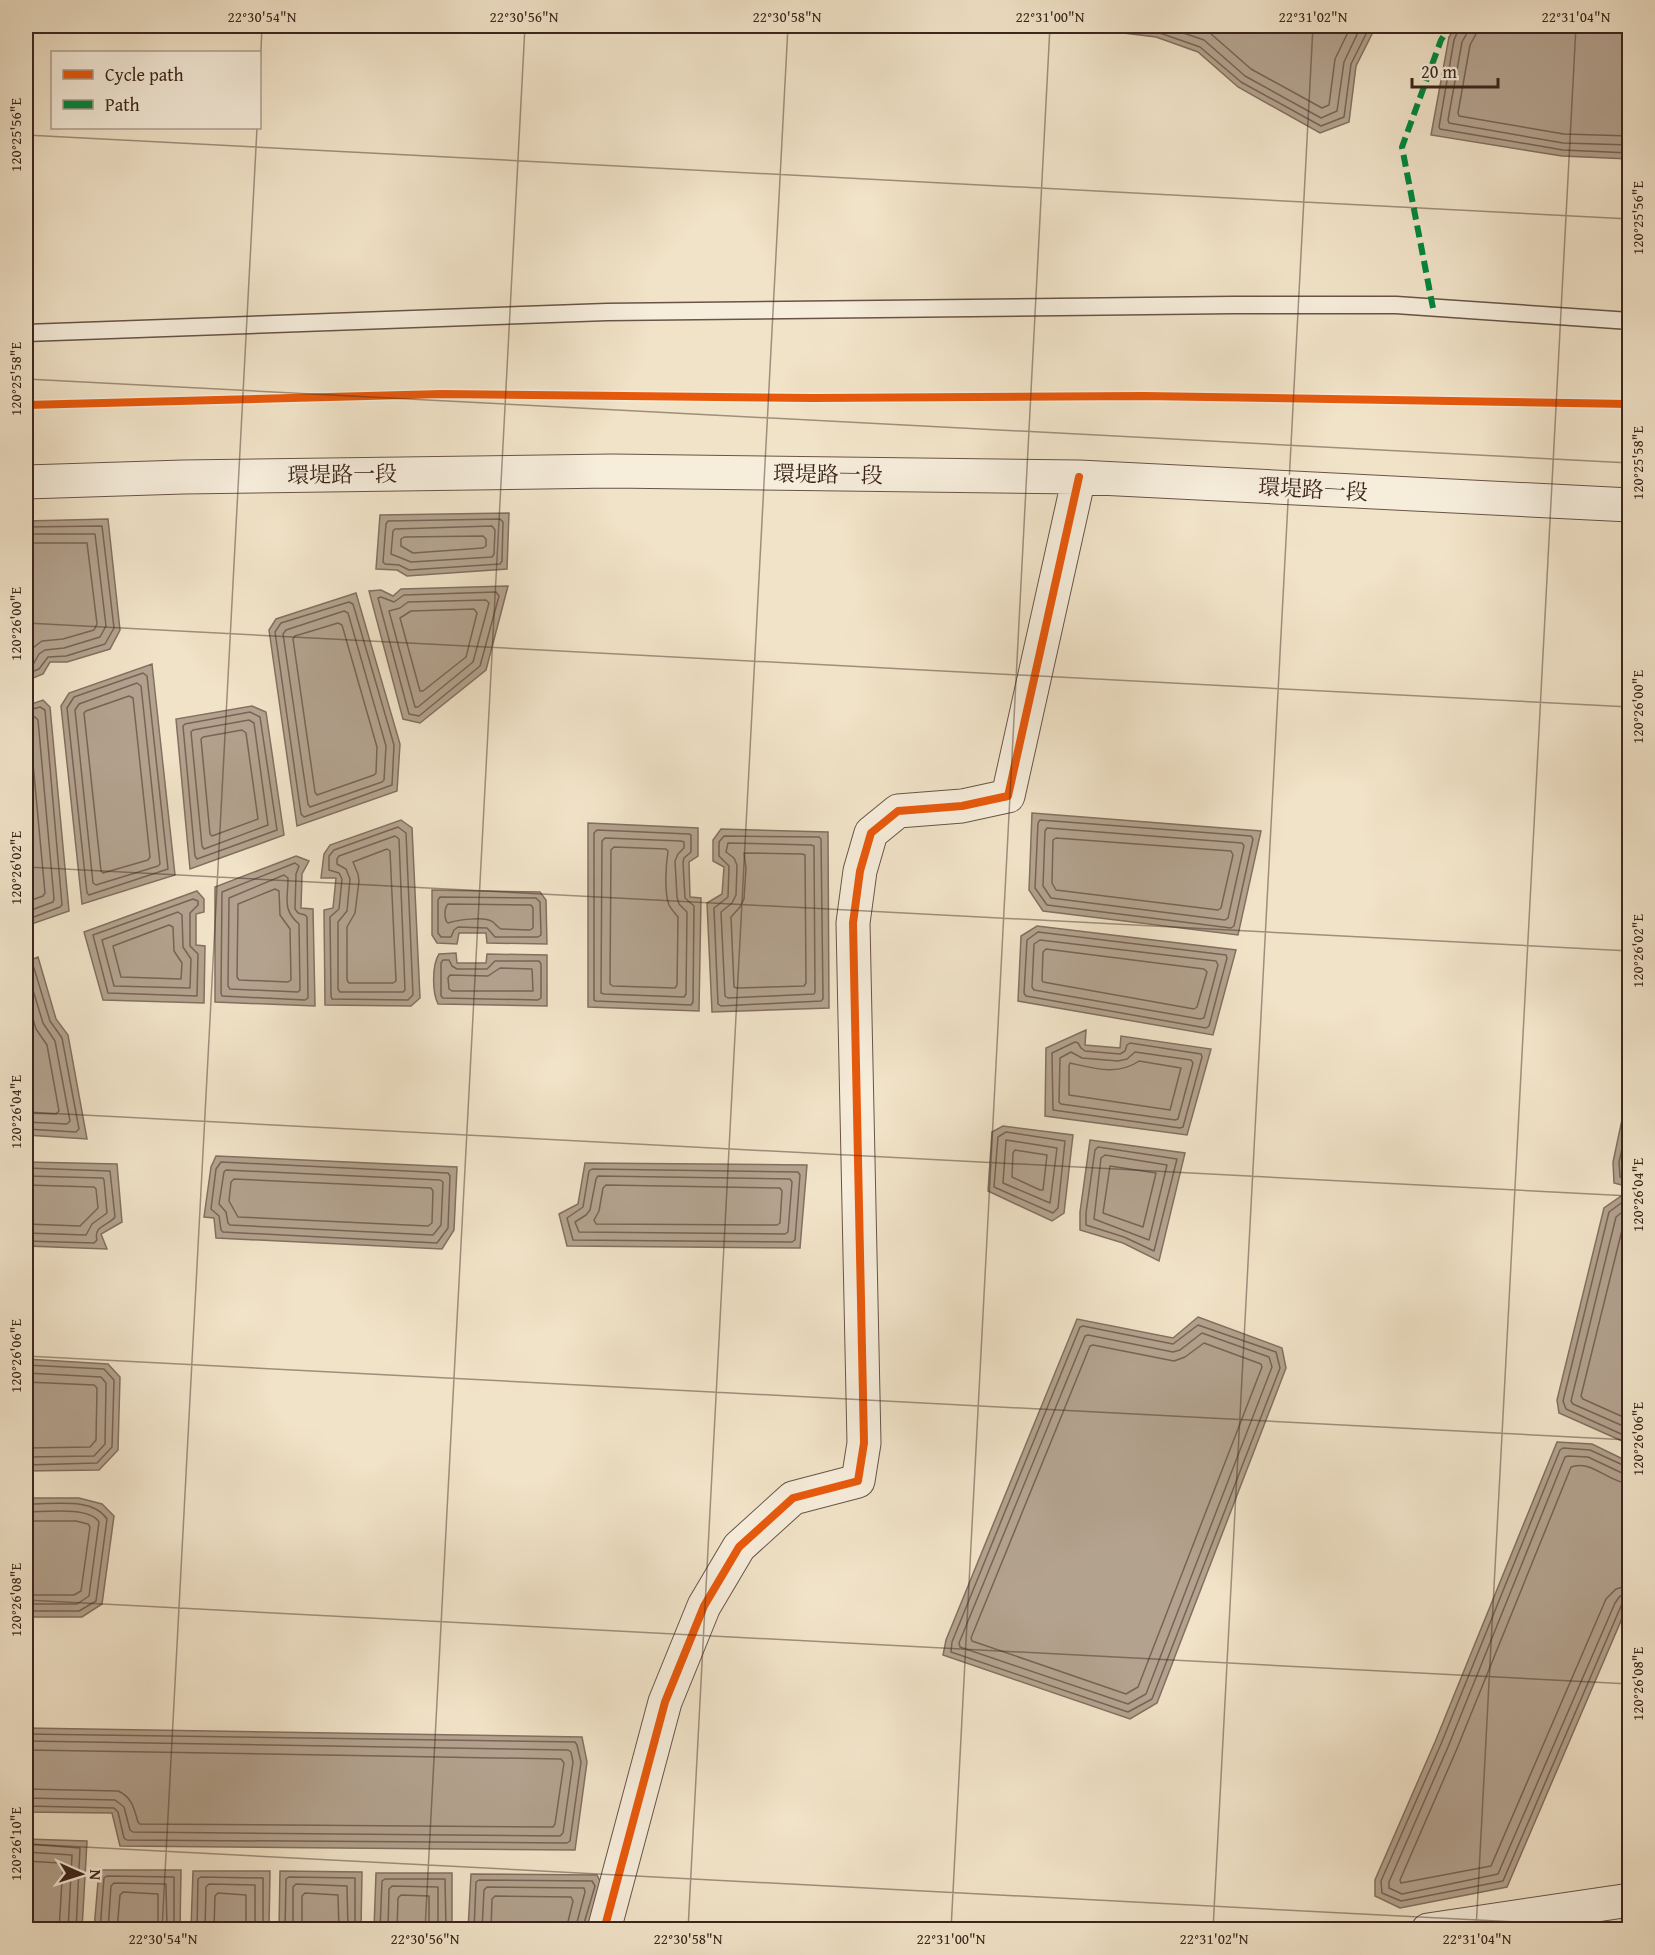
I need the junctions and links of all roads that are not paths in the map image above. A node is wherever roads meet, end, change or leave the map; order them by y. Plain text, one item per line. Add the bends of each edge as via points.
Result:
1 (1629, 321) edge
2 (26, 333) edge
3 (1079, 477) junction
4 (26, 482) edge
5 (1629, 505) edge
6 (1629, 1900) edge
7 (604, 1929) edge
8 (1428, 1929) edge

1 - 2 lane via 1396,305 1233,305 607,312
3 - 4 street, 環堤路一段 via 612,471
3 - 5 street, 環堤路一段
3 - 7 street via 1008,796 962,806 898,811 871,833 860,871 853,923 864,1443 858,1481 793,1498 739,1546 704,1606 665,1702
6 - 8 street

